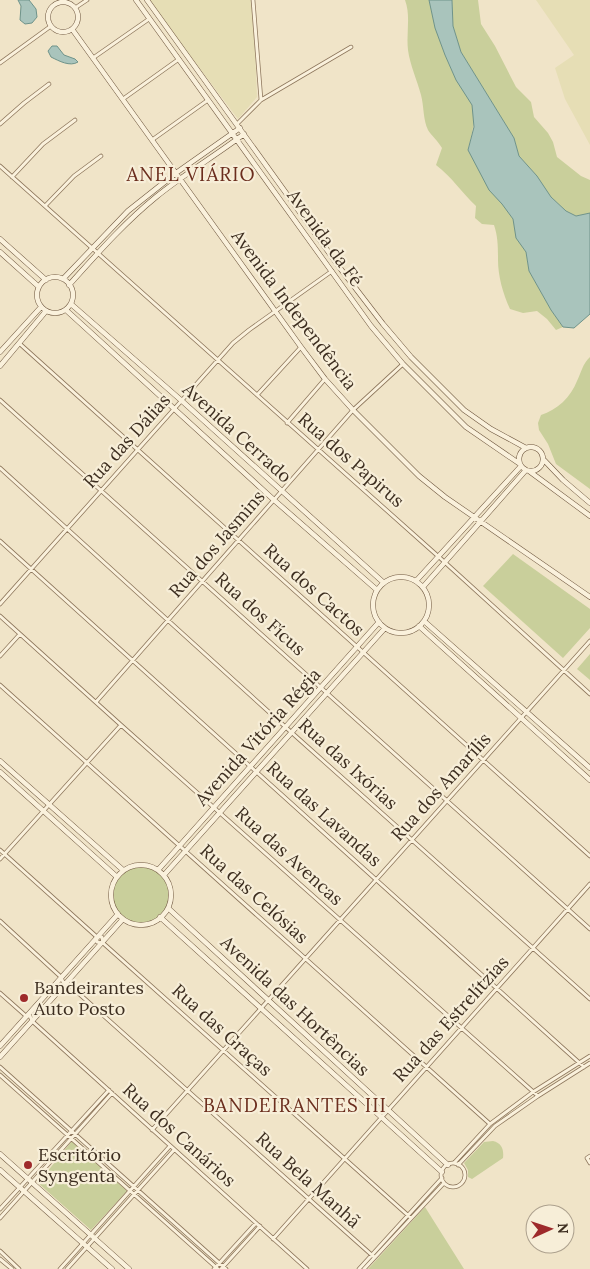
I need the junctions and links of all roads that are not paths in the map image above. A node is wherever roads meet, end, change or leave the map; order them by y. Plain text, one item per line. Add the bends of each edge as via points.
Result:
1 (50, 0) edge
2 (87, 0) edge
3 (136, 0) edge
4 (147, 0) edge
5 (253, 0) edge
6 (54, 5) junction
7 (76, 8) junction
8 (150, 18) junction
9 (51, 26) junction
10 (72, 29) junction
11 (351, 47) dead end
12 (92, 58) junction
13 (179, 59) junction
14 (0, 63) edge
15 (49, 84) dead end
16 (208, 99) junction
17 (122, 100) junction
18 (261, 100) junction
19 (75, 120) dead end
20 (0, 124) edge
21 (239, 126) junction
22 (233, 134) junction
23 (244, 134) junction
24 (237, 139) junction
25 (151, 140) junction
26 (101, 156) dead end
27 (0, 166) edge
28 (176, 173) junction
29 (12, 177) junction
30 (180, 178) junction
31 (46, 206) junction
32 (0, 239) edge
33 (92, 248) junction
34 (0, 252) edge
35 (98, 254) junction
36 (332, 272) junction
37 (63, 279) junction
38 (46, 280) junction
39 (69, 284) junction
40 (39, 287) junction
41 (71, 304) junction
42 (41, 307) junction
43 (66, 310) junction
44 (46, 311) junction
45 (276, 312) junction
46 (20, 344) junction
47 (301, 347) junction
48 (0, 352) edge
49 (219, 360) junction
50 (403, 364) junction
51 (0, 366) edge
52 (326, 379) junction
53 (257, 395) junction
54 (0, 400) edge
55 (182, 401) junction
56 (175, 409) junction
57 (353, 410) junction
58 (287, 422) junction
59 (526, 448) junction
60 (318, 449) junction
61 (138, 450) junction
62 (543, 459) junction
63 (520, 465) junction
64 (0, 468) edge
65 (527, 470) junction
66 (101, 490) junction
67 (281, 492) junction
68 (274, 500) junction
69 (590, 503) edge
70 (590, 516) edge
71 (475, 518) junction
72 (482, 521) junction
73 (67, 529) junction
74 (238, 540) junction
75 (0, 541) edge
76 (439, 557) junction
77 (445, 563) junction
78 (31, 569) junction
79 (203, 581) junction
80 (416, 581) junction
81 (384, 583) junction
82 (423, 587) junction
83 (377, 590) junction
84 (590, 597) edge
85 (0, 604) edge
86 (0, 616) edge
87 (168, 620) junction
88 (424, 621) junction
89 (379, 622) junction
90 (419, 626) junction
91 (385, 628) junction
92 (20, 634) junction
93 (590, 640) edge
94 (357, 647) junction
95 (362, 652) junction
96 (0, 656) edge
97 (133, 660) junction
98 (563, 670) junction
99 (0, 685) edge
100 (321, 687) junction
101 (327, 692) junction
102 (590, 694) edge
103 (96, 702) junction
104 (526, 712) junction
105 (521, 718) junction
106 (121, 725) junction
107 (286, 727) junction
108 (291, 732) junction
109 (0, 761) edge
110 (483, 761) junction
111 (87, 763) junction
112 (250, 766) junction
113 (590, 768) edge
114 (0, 772) edge
115 (256, 772) junction
116 (590, 780) edge
117 (447, 800) junction
118 (49, 805) junction
119 (214, 808) junction
120 (43, 811) junction
121 (219, 812) junction
122 (412, 840) junction
123 (179, 846) junction
124 (0, 850) edge
125 (184, 851) junction
126 (5, 854) junction
127 (590, 856) edge
128 (0, 859) edge
129 (123, 870) junction
130 (158, 870) junction
131 (164, 875) junction
132 (117, 877) junction
133 (377, 879) junction
134 (590, 884) edge
135 (168, 908) junction
136 (568, 909) junction
137 (118, 914) junction
138 (160, 917) junction
139 (124, 919) junction
140 (340, 920) junction
141 (0, 921) edge
142 (590, 929) edge
143 (96, 937) junction
144 (103, 942) junction
145 (533, 948) junction
146 (306, 959) junction
147 (61, 976) junction
148 (68, 983) junction
149 (497, 988) junction
150 (0, 993) edge
151 (590, 999) edge
152 (268, 1000) junction
153 (260, 1009) junction
154 (26, 1016) junction
155 (32, 1021) junction
156 (461, 1029) junction
157 (0, 1046) edge
158 (223, 1050) junction
159 (590, 1056) edge
160 (0, 1057) edge
161 (580, 1063) junction
162 (590, 1063) edge
163 (0, 1067) edge
164 (427, 1067) junction
165 (584, 1067) junction
166 (0, 1075) edge
167 (109, 1090) junction
168 (188, 1090) junction
169 (534, 1092) junction
170 (112, 1093) junction
171 (538, 1096) junction
172 (388, 1110) junction
173 (382, 1118) junction
174 (490, 1124) junction
175 (72, 1130) junction
176 (152, 1130) junction
177 (68, 1134) junction
178 (76, 1134) junction
179 (72, 1138) junction
180 (170, 1146) junction
181 (174, 1150) junction
182 (0, 1154) edge
183 (590, 1156) edge
184 (344, 1159) junction
185 (590, 1163) edge
186 (456, 1164) junction
187 (448, 1165) junction
188 (0, 1170) edge
189 (442, 1172) junction
190 (28, 1178) junction
191 (442, 1178) junction
192 (32, 1182) junction
193 (444, 1183) junction
194 (20, 1187) junction
195 (134, 1187) junction
196 (138, 1190) junction
197 (24, 1191) junction
198 (130, 1191) junction
199 (134, 1194) junction
200 (309, 1199) junction
201 (0, 1209) edge
202 (407, 1215) junction
203 (0, 1218) edge
204 (411, 1218) junction
205 (256, 1223) junction
206 (260, 1226) junction
207 (92, 1236) junction
208 (273, 1239) junction
209 (84, 1245) junction
210 (0, 1252) edge
211 (373, 1256) junction
212 (0, 1259) edge
213 (219, 1263) junction
214 (220, 1268) edge
215 (12, 1269) edge
216 (19, 1269) edge
217 (60, 1269) edge
218 (66, 1269) edge
219 (112, 1269) edge
220 (129, 1269) edge
221 (307, 1269) edge
222 (359, 1269) edge
223 (364, 1269) edge

1 - 6 street
2 - 7 street
3 - 8 street, Avenida da Fé
4 - 21 street, Avenida da Fé
5 - 18 street
6 - 7 street via 65,2
6 - 9 street via 48,15
7 - 10 street via 78,20
8 - 12 street
8 - 13 street, Avenida da Fé
9 - 10 street via 61,32
9 - 14 street
10 - 12 street, Avenida Independência
11 - 18 street
12 - 17 street, Avenida Independência
13 - 16 street, Avenida da Fé
13 - 17 street
15 - 20 street
16 - 22 street, Avenida da Fé
16 - 25 street
17 - 25 street, Avenida Independência
18 - 21 street
19 - 29 street via 43,144
21 - 22 street
21 - 23 street, Avenida da Fé
22 - 24 street, Avenida da Fé
22 - 28 street
23 - 24 street
23 - 59 street, Avenida da Fé via 340,268 411,357 464,410
24 - 30 street
24 - 36 street, Avenida da Fé
25 - 28 street, Avenida Independência
26 - 31 street via 74,176
27 - 29 street, Rua dos Papirus
28 - 30 street, Avenida Independência
28 - 33 street via 128,211
29 - 31 street, Rua dos Papirus
30 - 35 street via 131,218
30 - 45 street, Avenida Independência
31 - 33 street, Rua dos Papirus
32 - 38 street
33 - 35 street, Rua dos Papirus
33 - 37 street
34 - 40 street
35 - 39 street
35 - 49 street, Rua dos Papirus
36 - 45 street, Rua das Dálias
36 - 50 street, Avenida da Fé
37 - 38 street
37 - 39 street
38 - 40 street
39 - 41 street via 73,294
40 - 42 street via 37,299
41 - 43 street
41 - 55 street, Avenida Cerrado
42 - 44 street
42 - 48 street
43 - 44 street
43 - 56 street, Avenida Cerrado
44 - 46 street
45 - 47 street, Avenida Independência
45 - 49 street, Rua das Dálias via 233,343
46 - 51 street
46 - 61 street, Rua dos Cactos
47 - 52 street, Avenida Independência
47 - 53 street
49 - 53 street, Rua dos Papirus
49 - 55 street, Rua das Dálias
50 - 57 street, Rua dos Jasmins
50 - 63 street, Avenida da Fé via 466,427
52 - 57 street, Avenida Independência
52 - 58 street
53 - 58 street, Rua dos Papirus
54 - 66 street, Rua dos Fícus
55 - 56 street, Rua das Dálias
55 - 67 street, Avenida Cerrado
56 - 61 street, Rua das Dálias
56 - 68 street, Avenida Cerrado
57 - 60 street, Rua dos Jasmins
57 - 71 street, Avenida Independência via 419,476
58 - 60 street, Rua dos Papirus
59 - 62 street via 538,450
59 - 63 street via 519,455
60 - 67 street, Rua dos Jasmins
60 - 76 street, Rua dos Papirus
61 - 66 street, Rua das Dálias
61 - 74 street, Rua dos Cactos
62 - 65 street via 538,468
62 - 69 street
63 - 65 street
63 - 71 street
64 - 73 street, Rua das Ixórias
65 - 70 street
65 - 72 street
66 - 73 street, Rua das Dálias
66 - 79 street, Rua dos Fícus
67 - 68 street, Rua dos Jasmins
67 - 81 street, Avenida Cerrado
68 - 74 street, Rua dos Jasmins
68 - 83 street, Avenida Cerrado
71 - 72 street, Avenida Independência
71 - 76 street
72 - 77 street
72 - 84 street, Avenida Independência
73 - 78 street, Rua das Dálias
73 - 87 street, Rua das Ixórias
74 - 79 street, Rua dos Jasmins
74 - 94 street, Rua dos Cactos
75 - 78 street, Rua das Lavandas
76 - 77 street, Rua dos Papirus
76 - 80 street
77 - 82 street
77 - 98 street, Rua dos Papirus
78 - 85 street, Rua das Dálias
78 - 97 street, Rua das Lavandas
79 - 87 street, Rua dos Jasmins
79 - 100 street, Rua dos Fícus
80 - 81 street via 400,577
80 - 82 street
81 - 83 street
82 - 88 street via 428,601
83 - 89 street via 373,606
86 - 92 street, Rua das Avencas
87 - 97 street, Rua dos Jasmins
87 - 107 street, Rua das Ixórias
88 - 90 street
88 - 104 street
89 - 91 street
89 - 94 street, Avenida Vitória Régia
90 - 91 street via 406,632
90 - 105 street
91 - 95 street, Avenida Vitória Régia
92 - 96 street
92 - 103 street, Rua das Avencas
93 - 98 street, Rua dos Amarílis
94 - 95 street, Rua dos Cactos
94 - 100 street, Avenida Vitória Régia
95 - 101 street, Avenida Vitória Régia
95 - 110 street, Rua dos Cactos
97 - 103 street, Rua dos Jasmins
97 - 112 street, Rua das Lavandas
98 - 102 street, Rua dos Papirus
98 - 104 street, Rua dos Amarílis
99 - 111 street, Rua das Celósias
100 - 101 street, Rua dos Fícus
100 - 107 street, Avenida Vitória Régia
101 - 108 street, Avenida Vitória Régia
101 - 117 street, Rua dos Fícus
103 - 106 street, Rua das Avencas
104 - 105 street, Rua dos Amarílis
104 - 113 street
105 - 110 street, Rua dos Amarílis
105 - 116 street
106 - 111 street
106 - 119 street, Rua das Avencas
107 - 108 street, Rua das Ixórias
107 - 112 street, Avenida Vitória Régia
108 - 115 street, Avenida Vitória Régia
108 - 122 street, Rua das Ixórias
109 - 118 street
110 - 117 street, Rua dos Amarílis
110 - 127 street, Rua dos Cactos
111 - 118 street
111 - 123 street, Rua das Celósias
112 - 115 street, Rua das Lavandas
112 - 119 street, Avenida Vitória Régia
114 - 120 street
115 - 121 street, Avenida Vitória Régia
115 - 133 street, Rua das Lavandas
117 - 122 street, Rua dos Amarílis
117 - 136 street, Rua dos Fícus
118 - 120 street
118 - 129 street
119 - 121 street, Rua das Avencas
119 - 123 street, Avenida Vitória Régia
120 - 126 street
120 - 132 street
121 - 125 street, Avenida Vitória Régia
121 - 140 street, Rua das Avencas
122 - 133 street, Rua dos Amarílis
122 - 145 street, Rua das Ixórias
123 - 125 street, Rua das Celósias
123 - 130 street, Avenida Vitória Régia
124 - 126 street
125 - 131 street, Avenida Vitória Régia
125 - 146 street, Rua das Celósias
126 - 128 street
126 - 143 street
129 - 130 street via 140,865
129 - 132 street
130 - 131 street
131 - 135 street via 171,890
132 - 137 street via 112,900
133 - 140 street, Rua dos Amarílis
133 - 149 street, Rua das Lavandas
134 - 136 street, Rua das Estrelítzias
135 - 138 street
135 - 152 street, Avenida das Hortências
136 - 142 street, Rua dos Fícus
136 - 145 street, Rua das Estrelítzias
137 - 139 street
137 - 143 street
138 - 139 street via 140,925
138 - 153 street, Avenida das Hortências
139 - 144 street
140 - 146 street, Rua dos Amarílis
140 - 156 street, Rua das Avencas
141 - 147 street
143 - 144 street, Rua das Graças via 99,943
143 - 147 street
144 - 148 street
144 - 158 street, Rua das Graças
145 - 149 street, Rua das Estrelítzias
145 - 151 street, Rua das Ixórias
146 - 152 street, Rua dos Amarílis
146 - 164 street, Rua das Celósias
147 - 148 street, Rua Bela Manhã via 61,981
147 - 154 street
148 - 155 street
148 - 168 street, Rua Bela Manhã
149 - 156 street, Rua das Estrelítzias
149 - 161 street, Rua das Lavandas
150 - 154 street
152 - 153 street, Rua dos Amarílis
152 - 172 street, Avenida das Hortências
153 - 158 street, Rua dos Amarílis
153 - 173 street, Avenida das Hortências
154 - 155 street, Rua dos Canários via 26,1021
154 - 157 street
155 - 160 street
155 - 167 street, Rua dos Canários
156 - 164 street, Rua das Estrelítzias
156 - 169 street, Rua das Avencas
158 - 168 street, Rua dos Amarílis
158 - 184 street, Rua das Graças
159 - 161 street
161 - 165 street, Rua das Lavandas
161 - 169 street
162 - 165 street
163 - 175 street
164 - 172 street, Rua das Estrelítzias
164 - 174 street, Rua das Celósias
165 - 171 street
166 - 177 street
167 - 170 street, Rua dos Canários
167 - 175 street
168 - 176 street, Rua dos Amarílis
168 - 200 street, Rua Bela Manhã
169 - 171 street, Rua das Avencas
169 - 174 street
170 - 176 street, Rua dos Canários
170 - 178 street
171 - 186 street via 495,1126
172 - 173 street, Rua das Estrelítzias
172 - 187 street, Avenida das Hortências
173 - 184 street, Rua das Estrelítzias
173 - 189 street, Avenida das Hortências
174 - 186 street
175 - 177 street
175 - 178 street
176 - 180 street, Rua dos Canários
177 - 179 street
177 - 190 street
178 - 179 street
178 - 195 street
179 - 192 street
179 - 198 street
180 - 181 street, Rua dos Canários
180 - 195 street
181 - 196 street
181 - 205 street, Rua dos Canários
182 - 190 street
183 - 185 street via 587,1158
184 - 200 street, Rua das Estrelítzias
184 - 202 street, Rua das Graças
186 - 187 street
186 - 193 street via 465,1173 463,1183 454,1187
187 - 189 street
188 - 194 street
189 - 191 street
190 - 192 street
190 - 194 street
191 - 193 street
191 - 202 street
192 - 197 street
192 - 207 street
193 - 204 street
194 - 197 street
194 - 201 street
195 - 196 street
195 - 198 street
196 - 199 street
196 - 213 street
197 - 203 street
197 - 209 street
198 - 199 street
198 - 207 street
199 - 207 street
199 - 214 street
200 - 208 street, Rua das Estrelítzias
200 - 211 street, Rua Bela Manhã
202 - 204 street, Rua das Graças
202 - 211 street
204 - 211 street
205 - 206 street, Rua dos Canários
205 - 213 street
206 - 208 street, Rua dos Canários
206 - 214 street
207 - 209 street
207 - 220 street
208 - 221 street, Rua dos Canários
209 - 217 street
209 - 218 street
209 - 219 street
210 - 216 street
211 - 222 street
211 - 223 street
212 - 215 street
213 - 214 street

